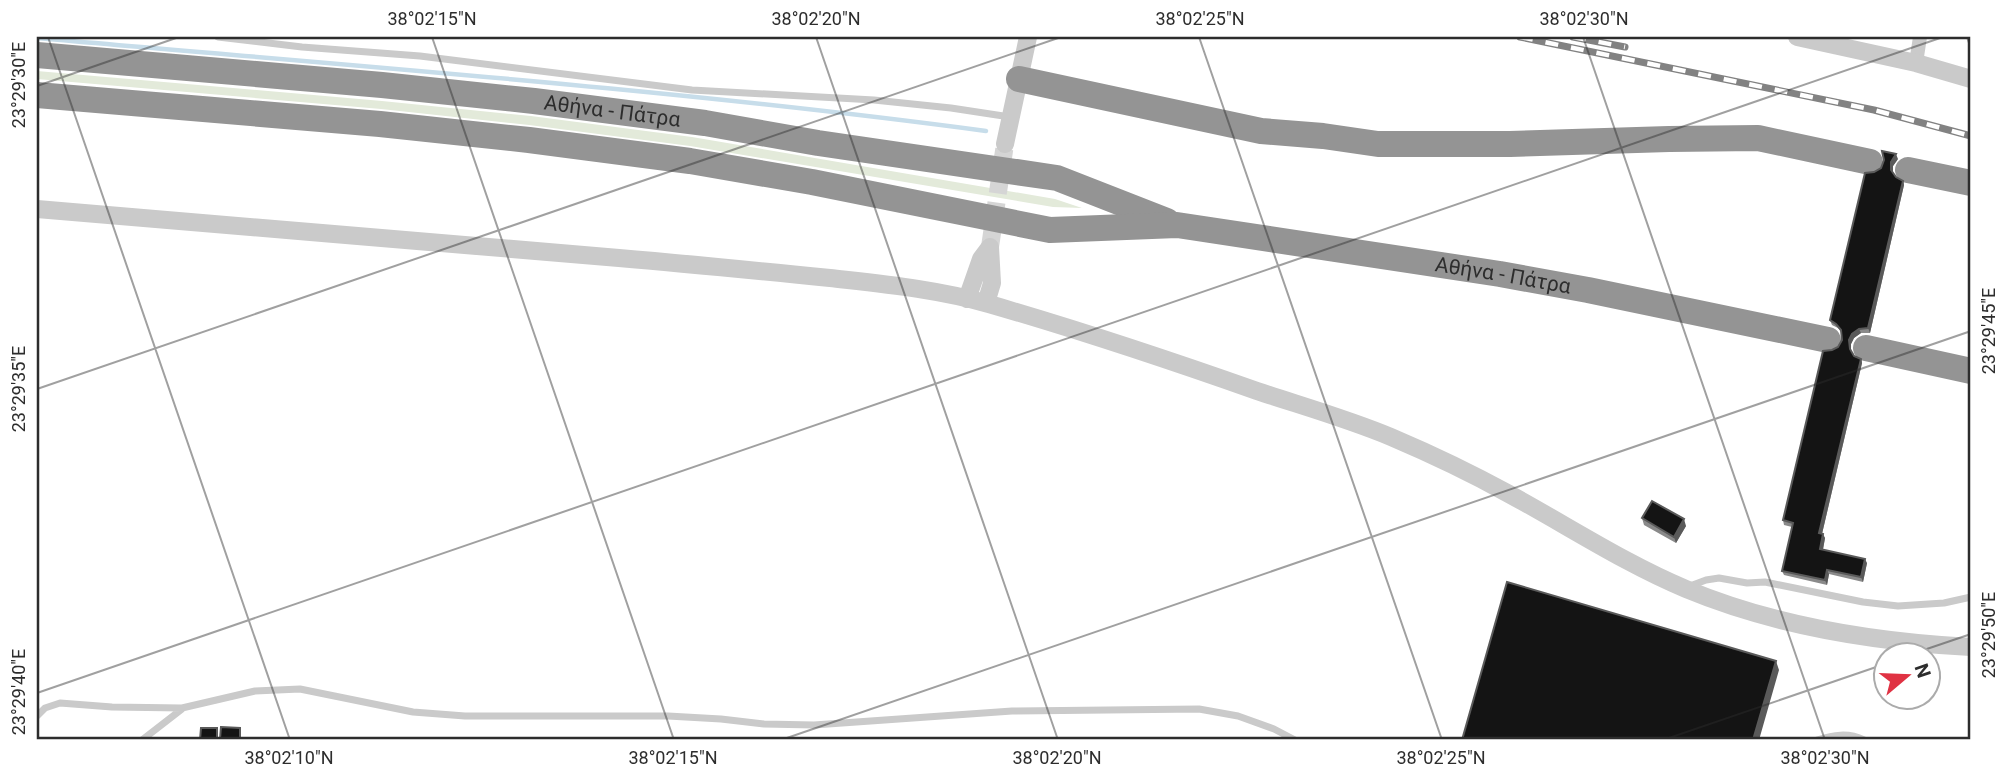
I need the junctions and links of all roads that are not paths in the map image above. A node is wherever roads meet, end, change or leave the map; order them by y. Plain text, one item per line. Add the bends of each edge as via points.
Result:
1 (218, 37) edge
2 (1028, 37) edge
3 (1797, 37) edge
4 (1920, 37) edge
5 (37, 55) edge
6 (1916, 63) junction
7 (1018, 79) junction
8 (1971, 79) edge
9 (37, 94) edge
10 (1010, 117) junction
11 (1005, 144) tunnel mouth
12 (1870, 162) dead end
13 (1908, 170) dead end
14 (1971, 183) edge
15 (37, 209) edge
16 (1177, 225) junction
17 (967, 299) junction
18 (986, 303) junction
19 (1828, 340) dead end
20 (1866, 348) dead end
21 (1971, 371) edge
22 (1686, 589) junction
23 (1971, 597) edge
24 (1971, 647) edge
25 (182, 708) junction
26 (37, 716) edge
27 (142, 740) edge
28 (1294, 740) edge
29 (1817, 740) edge
30 (1864, 740) edge

1 - 10 lane via 420,56 692,90 874,100
2 - 7 street
3 - 6 street
4 - 6 street
5 - 16 highway, Αθήνα - Πάτρα via 382,85 705,123 1057,178
6 - 8 street
7 - 10 street
7 - 12 highway via 1261,131 1378,144 1758,138
9 - 16 highway, Αθήνα - Πάτρα via 380,124 690,161 1050,230
10 - 11 street
13 - 14 highway
15 - 17 street via 715,266 873,283
16 - 19 highway, Αθήνα - Πάτρα via 1525,278
17 - 18 street
17 - 18 street via 990,247 992,283
18 - 22 street via 1384,434 1508,493
20 - 21 highway
22 - 23 lane via 1719,578 1898,606
22 - 24 street via 1811,626
25 - 26 lane via 60,703
25 - 27 lane
25 - 28 lane via 255,691 300,689 414,712 465,716 668,716 764,724 814,725 1012,710 1199,709 1238,716
29 - 30 lane via 1851,735

